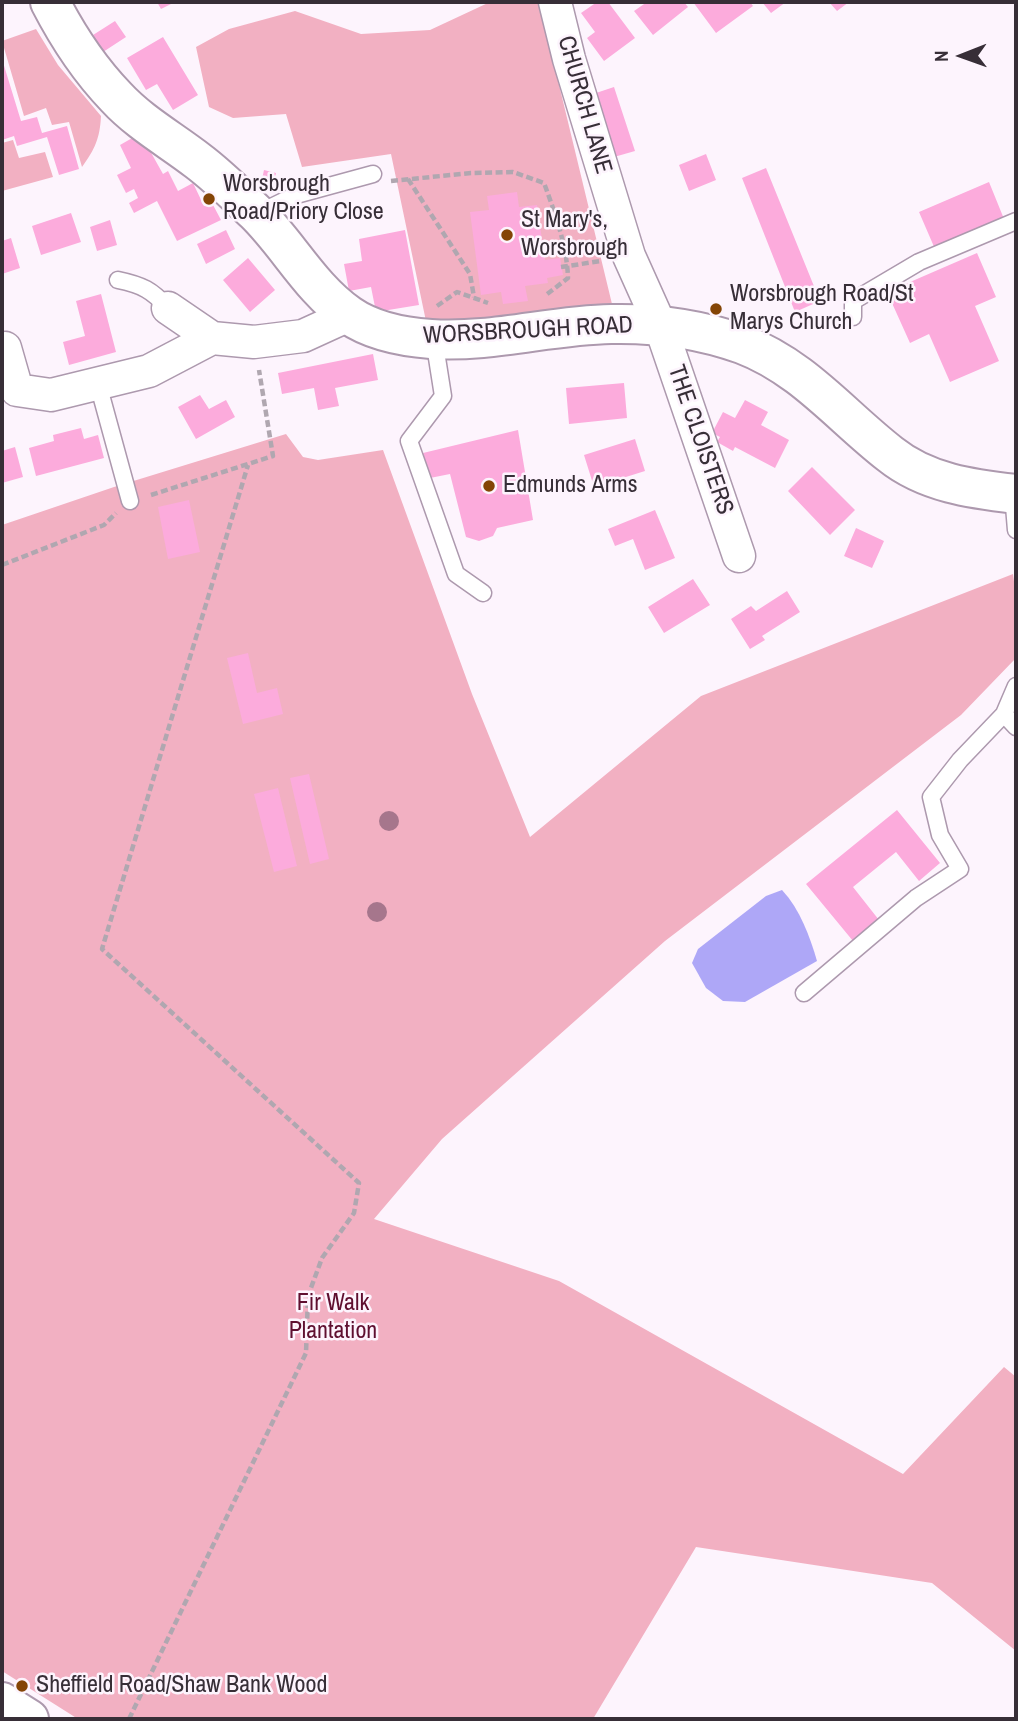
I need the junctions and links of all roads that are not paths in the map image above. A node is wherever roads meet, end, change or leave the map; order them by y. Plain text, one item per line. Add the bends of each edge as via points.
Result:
1 (50, 2) edge
2 (555, 2) edge
3 (373, 174) dead end
4 (257, 214) junction
5 (1016, 221) edge
6 (118, 280) dead end
7 (168, 309) joint
8 (349, 315) junction
9 (853, 317) dead end
10 (434, 323) junction
11 (660, 325) junction
12 (212, 338) junction
13 (5, 348) dead end
14 (98, 384) junction
15 (130, 501) road end
16 (1015, 506) edge
17 (739, 556) dead end
18 (482, 593) dead end
19 (1016, 686) edge
20 (1004, 714) junction
21 (1016, 727) edge
22 (804, 992) dead end
23 (2, 1702) edge
24 (29, 1719) edge

1 - 4 main road, WORSBROUGH ROAD via 115,97
2 - 11 street, CHURCH LANE via 629,256
3 - 4 lane via 296,195
4 - 8 main road, WORSBROUGH ROAD via 307,275
5 - 9 lane via 908,268 853,301
6 - 7 lane via 139,284
7 - 12 street
8 - 10 main road, WORSBROUGH ROAD via 389,333
8 - 12 street via 303,336 254,342
10 - 11 main road, WORSBROUGH ROAD via 511,336 609,324
10 - 18 lane via 443,396 409,441 456,574
11 - 16 main road, WORSBROUGH ROAD via 705,332 786,365 891,455 928,476
11 - 17 street, THE CLOISTERS
12 - 14 street via 149,370
13 - 14 street via 17,390 51,395
14 - 15 lane
19 - 20 lane
20 - 21 lane
20 - 22 lane via 931,797 940,835 960,869 916,898
23 - 24 main road

